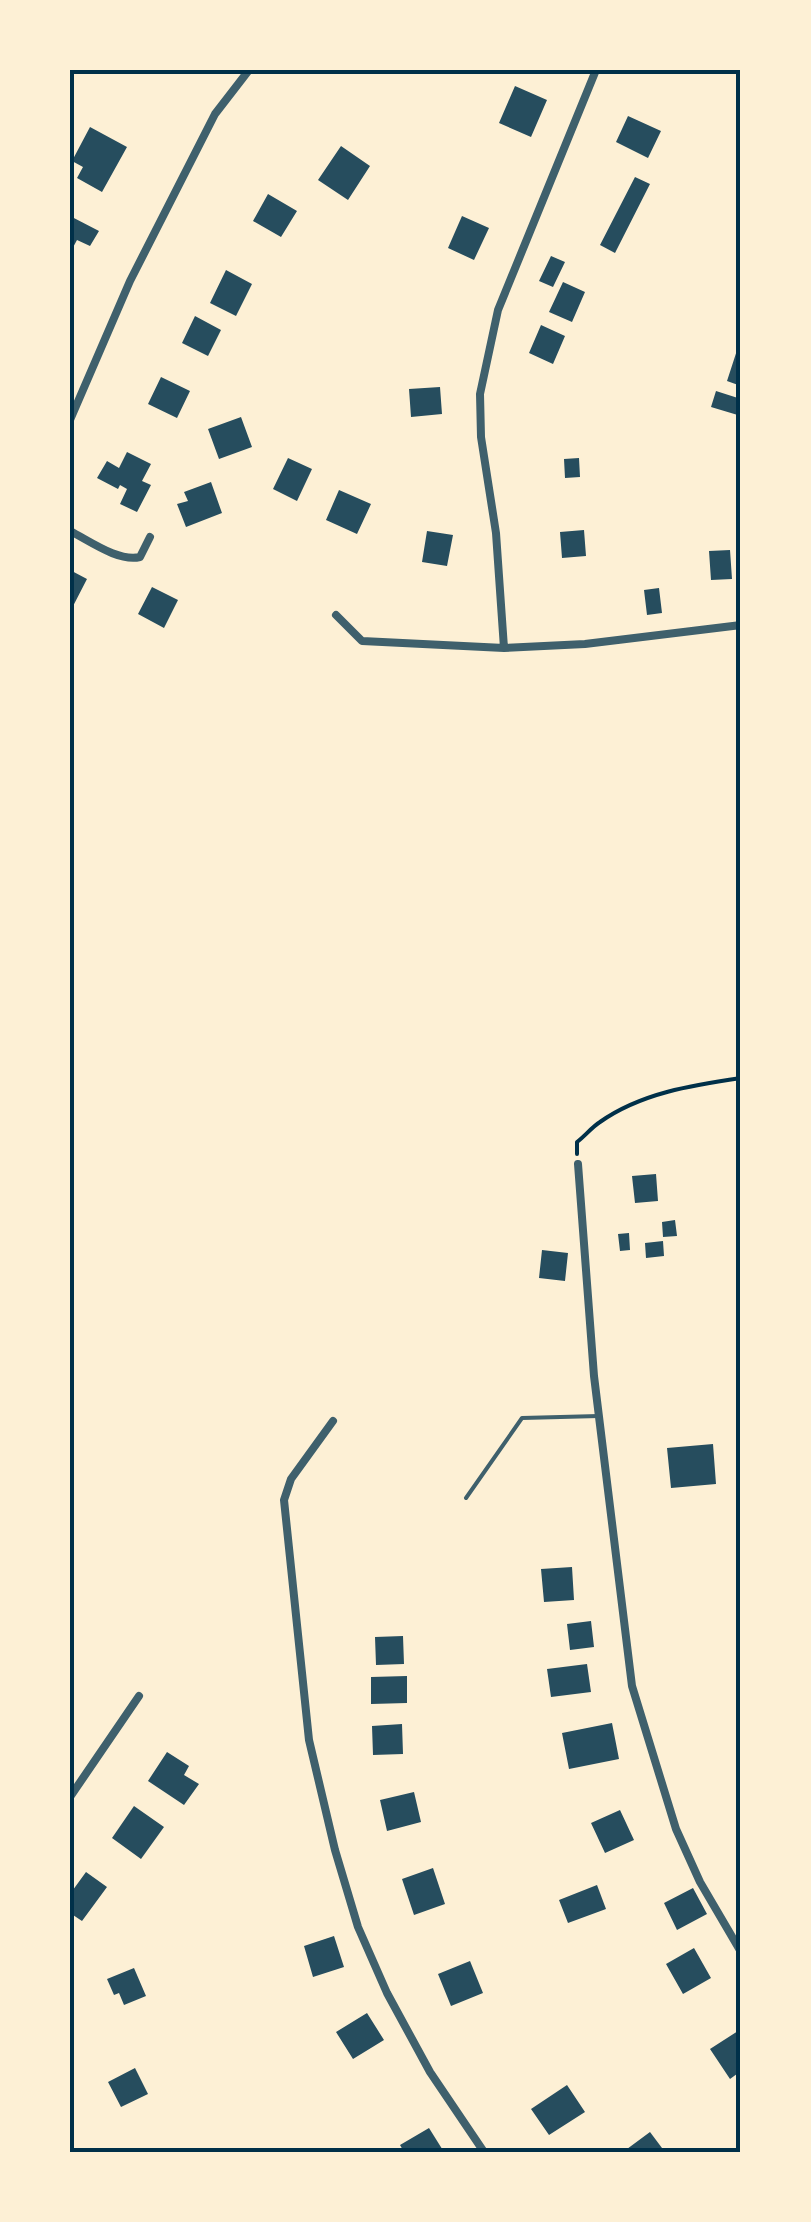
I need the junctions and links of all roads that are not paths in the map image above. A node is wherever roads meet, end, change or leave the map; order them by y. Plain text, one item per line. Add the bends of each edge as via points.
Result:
1 (249, 70) edge
2 (596, 70) edge
3 (70, 420) edge
4 (70, 532) edge
5 (150, 537) dead end
6 (336, 615) dead end
7 (741, 625) edge
8 (504, 648) junction
9 (578, 1164) road end
10 (599, 1416) junction
11 (332, 1421) dead end
12 (466, 1498) dead end
13 (139, 1696) dead end
14 (70, 1797) edge
15 (741, 1952) edge
16 (484, 2152) edge

1 - 3 street via 215,114 130,280
2 - 8 street via 498,310 480,394
4 - 5 street via 133,559
6 - 8 street via 362,642
7 - 8 street
9 - 10 street
10 - 12 lane via 522,1418
10 - 15 street via 632,1686 676,1828
11 - 16 street via 284,1500 309,1740 358,1927 430,2072
13 - 14 street

